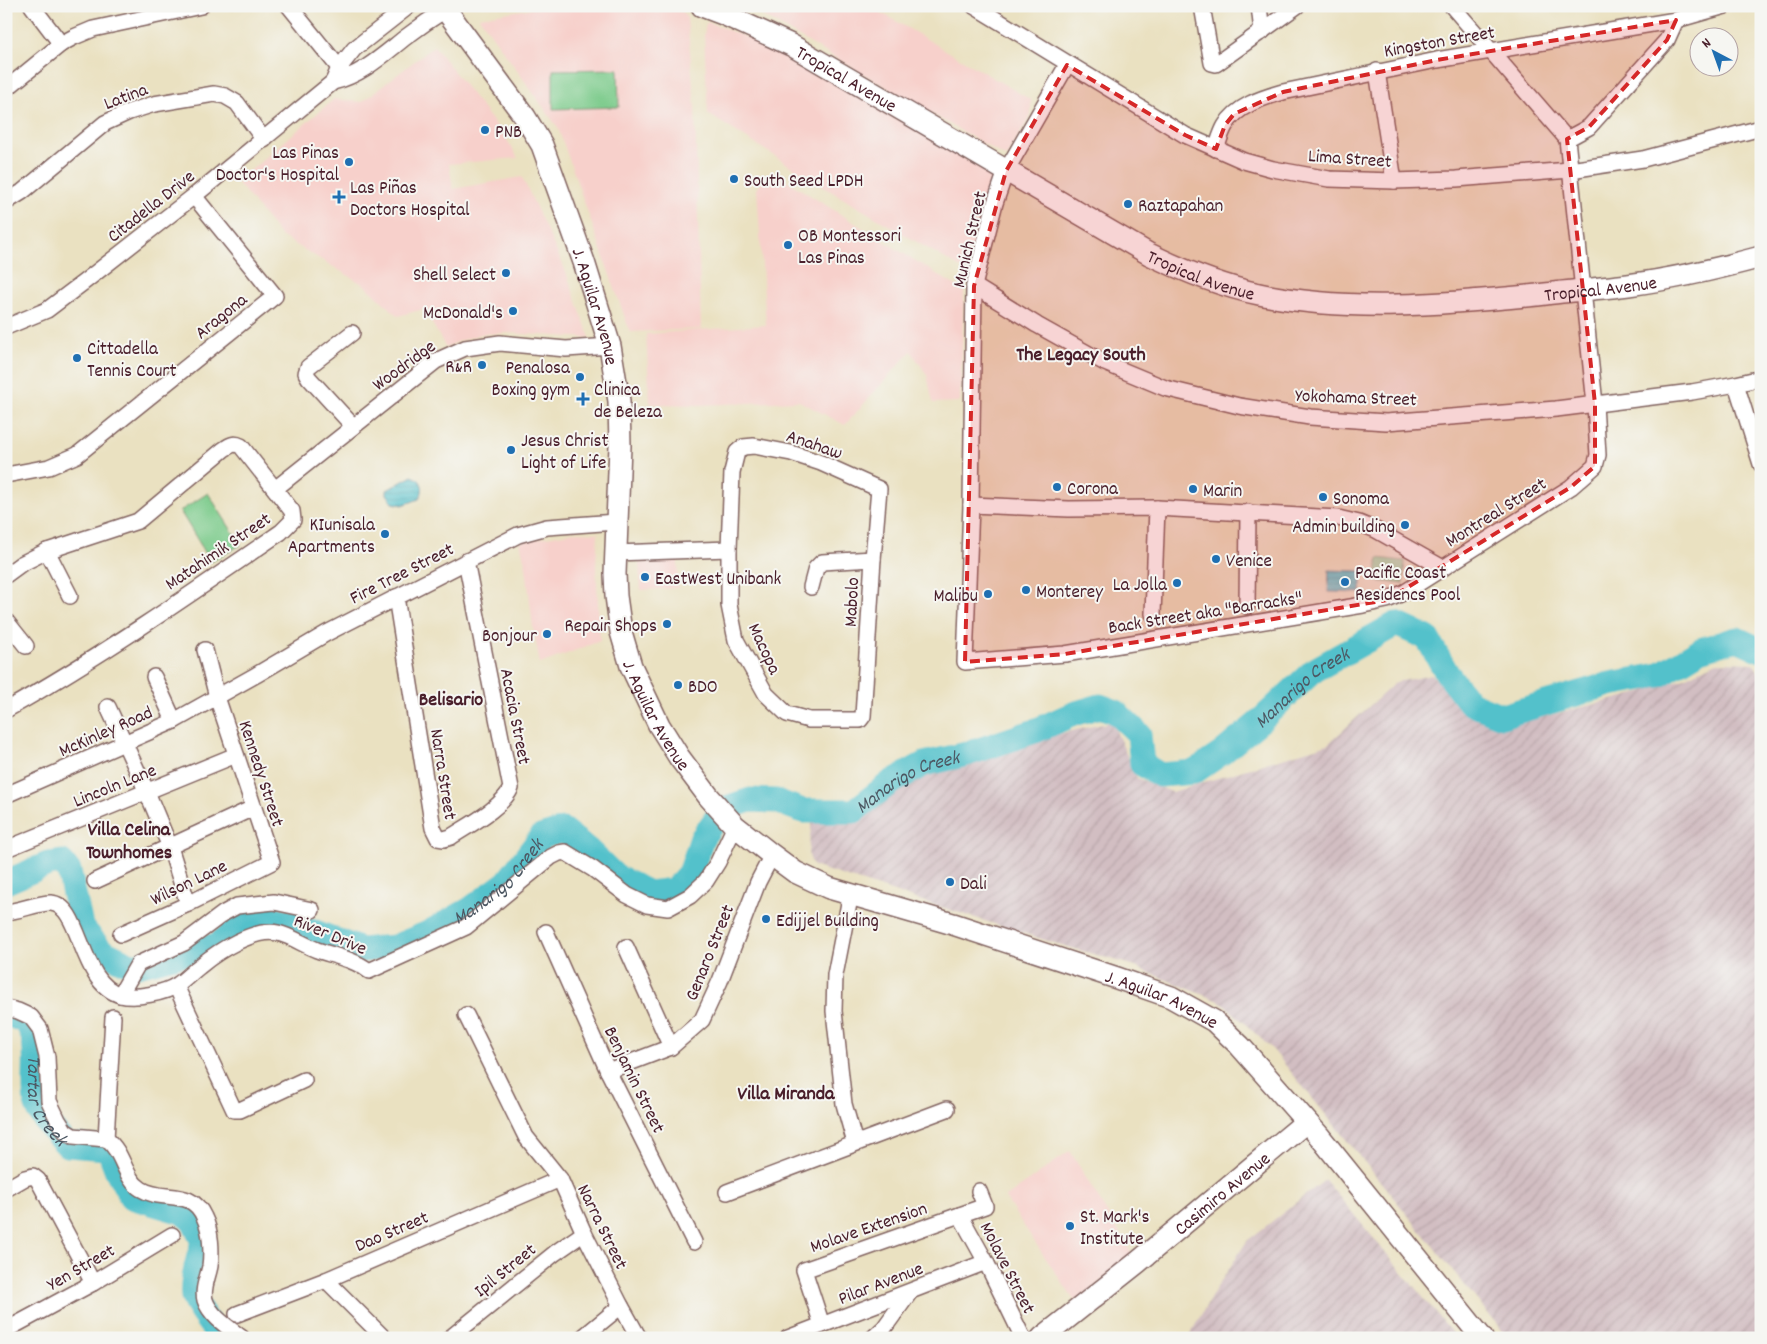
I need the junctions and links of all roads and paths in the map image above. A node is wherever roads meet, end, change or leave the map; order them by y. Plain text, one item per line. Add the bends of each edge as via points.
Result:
1 (32, 6) edge
2 (201, 6) edge
3 (289, 6) edge
4 (409, 6) edge
5 (702, 6) edge
6 (974, 6) edge
7 (1202, 6) edge
8 (1259, 6) edge
9 (1297, 6) edge
10 (1452, 6) edge
11 (1724, 6) edge
12 (445, 7) edge
13 (1676, 20) junction
14 (376, 32) junction
15 (1262, 32) junction
16 (61, 44) junction
17 (390, 50) junction
18 (1490, 51) junction
19 (1067, 65) junction
20 (1377, 71) junction
21 (340, 76) junction
22 (6, 89) edge
23 (1761, 128) edge
24 (1568, 139) junction
25 (264, 140) junction
26 (1216, 149) junction
27 (1570, 170) junction
28 (1006, 171) junction
29 (1394, 181) junction
30 (194, 196) junction
31 (6, 202) edge
32 (1761, 257) edge
33 (974, 286) junction
34 (1584, 290) junction
35 (6, 327) edge
36 (352, 333) dead end
37 (610, 346) junction
38 (1761, 378) edge
39 (1736, 384) junction
40 (1595, 404) junction
41 (353, 426) junction
42 (737, 452) joint
43 (1761, 464) edge
44 (6, 475) edge
45 (275, 489) junction
46 (879, 489) joint
47 (971, 505) junction
48 (1157, 508) junction
49 (1248, 512) junction
50 (616, 522) junction
51 (729, 549) junction
52 (47, 551) junction
53 (615, 553) junction
54 (872, 559) junction
55 (466, 561) junction
56 (1443, 568) junction
57 (6, 575) edge
58 (811, 587) dead end
59 (70, 596) dead end
60 (396, 598) junction
61 (1247, 606) dead end
62 (1152, 614) dead end
63 (6, 621) edge
64 (26, 646) dead end
65 (204, 650) dead end
66 (965, 662) joint
67 (154, 677) dead end
68 (217, 697) junction
69 (108, 707) dead end
70 (6, 710) edge
71 (863, 716) joint
72 (174, 721) junction
73 (124, 743) junction
74 (236, 755) junction
75 (147, 792) junction
76 (6, 795) edge
77 (254, 808) junction
78 (733, 823) junction
79 (438, 838) joint
80 (170, 847) junction
81 (6, 849) edge
82 (772, 855) junction
83 (272, 862) joint
84 (95, 881) dead end
85 (851, 893) junction
86 (188, 904) junction
87 (312, 910) dead end
88 (6, 912) edge
89 (546, 932) dead end
90 (121, 934) dead end
91 (626, 947) dead end
92 (176, 986) junction
93 (122, 991) junction
94 (6, 1008) edge
95 (466, 1015) dead end
96 (114, 1017) dead end
97 (671, 1046) junction
98 (608, 1071) junction
99 (304, 1080) dead end
100 (947, 1110) dead end
101 (1306, 1122) junction
102 (106, 1139) junction
103 (855, 1143) junction
104 (560, 1180) junction
105 (6, 1189) edge
106 (979, 1191) dead end
107 (727, 1192) dead end
108 (960, 1215) junction
109 (584, 1233) junction
110 (172, 1235) dead end
111 (694, 1242) dead end
112 (986, 1262) junction
113 (326, 1280) junction
114 (92, 1283) junction
115 (910, 1292) junction
116 (621, 1306) junction
117 (237, 1314) dead end
118 (822, 1325) junction
119 (6, 1330) edge
120 (242, 1338) edge
121 (384, 1338) edge
122 (450, 1338) edge
123 (582, 1338) edge
124 (639, 1338) edge
125 (788, 1338) edge
126 (873, 1338) edge
127 (1023, 1338) edge
128 (1042, 1338) edge
129 (1482, 1338) edge

1 - 16 street
2 - 16 street via 93,29
3 - 21 street
4 - 14 street, Citadella Drive
5 - 28 main road, Tropical Avenue via 791,45
6 - 19 street, Lima Street
7 - 15 street via 1214,64
8 - 15 street
9 - 15 street
10 - 18 street
11 - 13 street, Kingston Street
12 - 17 street, Citadella Drive
12 - 37 main road, J. Aguilar Avenue via 542,145
13 - 18 street, Kingston Street
13 - 24 street via 1668,40 1588,127
14 - 17 street
14 - 21 street, Citadella Drive via 354,49
16 - 22 street
17 - 21 street, Citadella Drive via 366,69
18 - 20 street, Kingston Street
18 - 24 street
19 - 26 street, Lima Street via 1185,135
19 - 28 street, Munich Street
20 - 26 street, Kingston Street via 1283,92 1248,105 1225,125
20 - 29 street
21 - 25 street, Citadella Drive
23 - 27 street, Lima Street via 1643,159
24 - 27 street, Montreal Street
25 - 30 street, Citadella Drive
25 - 31 street, Latina via 236,103 225,96 214,94 154,104 105,123
26 - 29 street, Lima Street via 1273,169 1329,179
27 - 29 street, Lima Street
27 - 34 street, Montreal Street
28 - 33 street, Munich Street
28 - 34 main road, Tropical Avenue via 1149,254 1202,278 1259,294 1319,303 1388,305 1461,302
30 - 35 street, Citadella Drive via 47,310
30 - 44 street, Aragona via 275,296 77,454 49,467
32 - 34 main road, Tropical Avenue via 1648,282
33 - 40 street, Yokohama Street via 1105,363 1165,388 1238,406 1310,417 1386,422
33 - 47 street, Munich Street
34 - 40 street, Montreal Street
36 - 41 street via 308,367 306,372
37 - 41 street, Woodridge via 566,349 500,343 466,348 436,361
37 - 50 main road, J. Aguilar Avenue via 620,401
38 - 39 street, Yokohama Street
39 - 40 street, Yokohama Street
39 - 43 street
40 - 56 street, Montreal Street via 1598,456 1590,472
41 - 45 street, Woodridge
42 - 46 street, Anahaw via 743,447 754,446 791,453
42 - 51 street, Macopa via 732,472
45 - 52 street, Matahimik Street via 240,446 232,444 138,521
45 - 70 street, Matahimik Street via 292,511 293,520 288,526 159,614
46 - 54 street, Mabolo
47 - 48 street, Montreal Street
47 - 66 street, Munich Street
48 - 49 street, Montreal Street
48 - 62 street
49 - 56 street, Montreal Street via 1338,518 1359,523
49 - 61 street
50 - 53 main road, J. Aguilar Avenue
50 - 55 street, Fire Tree Street via 547,527 518,535
51 - 53 street
51 - 71 street, Macopa via 729,605 736,640 766,694 787,714 797,718 854,721
52 - 57 street, Matahimik Street
52 - 59 street
53 - 78 main road, J. Aguilar Avenue via 621,632 631,666 659,725 679,757
54 - 58 street via 822,562 816,568
54 - 71 street, Mabolo
55 - 60 street, Fire Tree Street
55 - 79 street, Acacia Street via 511,788 500,803 451,837
56 - 66 street, Back Street aka "Barracks" via 1405,592 1363,606 1065,654
60 - 68 street, Fire Tree Street via 327,633
60 - 79 street, Narra Street via 433,828
63 - 64 street
65 - 68 street, Kennedy Street
67 - 72 street
68 - 72 street, McKinley Road
68 - 74 street, Kennedy Street
69 - 73 street
72 - 73 street, McKinley Road
73 - 75 street
73 - 76 street, McKinley Road
74 - 75 street, Lincoln Lane
74 - 77 street, Kennedy Street
75 - 80 street
75 - 81 street, Lincoln Lane
77 - 80 street
77 - 83 street, Kennedy Street
78 - 82 main road, J. Aguilar Avenue
78 - 92 street, River Drive via 718,862 706,881 690,896 668,908 647,905 627,896 566,852 558,853 466,927 369,971 361,964 278,933 261,932 248,936 209,960
80 - 84 street
80 - 86 street
82 - 85 main road, J. Aguilar Avenue via 795,872 829,888
82 - 97 street, Genaro Street via 702,1020
83 - 86 street, Wilson Lane
85 - 101 main road, J. Aguilar Avenue via 1171,997 1214,1021
85 - 103 street via 835,975 834,1011 844,1104
86 - 90 street, Wilson Lane
87 - 93 street via 274,902 236,906 184,943 138,964
88 - 93 street via 50,903 61,906 76,927 86,959 95,974 108,987
89 - 98 street, Benjamin Street
91 - 97 street
92 - 93 street, River Drive via 134,996
92 - 99 street via 234,1110
94 - 102 street via 31,1017 40,1029 50,1101 65,1130 73,1136
95 - 104 street, Narra Street via 526,1137
96 - 102 street
97 - 98 street, Genaro Street
98 - 111 street, Benjamin Street
100 - 103 street
101 - 128 main road, Casimiro Avenue
101 - 129 main road, J. Aguilar Avenue
102 - 120 street via 117,1150 132,1179 142,1190 188,1199 198,1207 208,1229 211,1263 205,1300 212,1312
103 - 107 street
104 - 109 street, Narra Street
104 - 113 street, Dao Street
105 - 114 street via 25,1178 33,1176 38,1180
106 - 108 street, Molave Extension via 985,1206
108 - 112 street, Molave Street
108 - 118 street, Molave Extension via 804,1270
109 - 116 street, Narra Street
109 - 122 street, Ipil Street
110 - 114 street, Yen Street
112 - 115 street, Pilar Avenue
112 - 127 street, Molave Street
113 - 117 street, Dao Street
113 - 121 street
114 - 119 street, Yen Street
115 - 118 street, Pilar Avenue
115 - 126 street
116 - 123 street
116 - 124 street, Narra Street
118 - 125 street, Pilar Avenue

